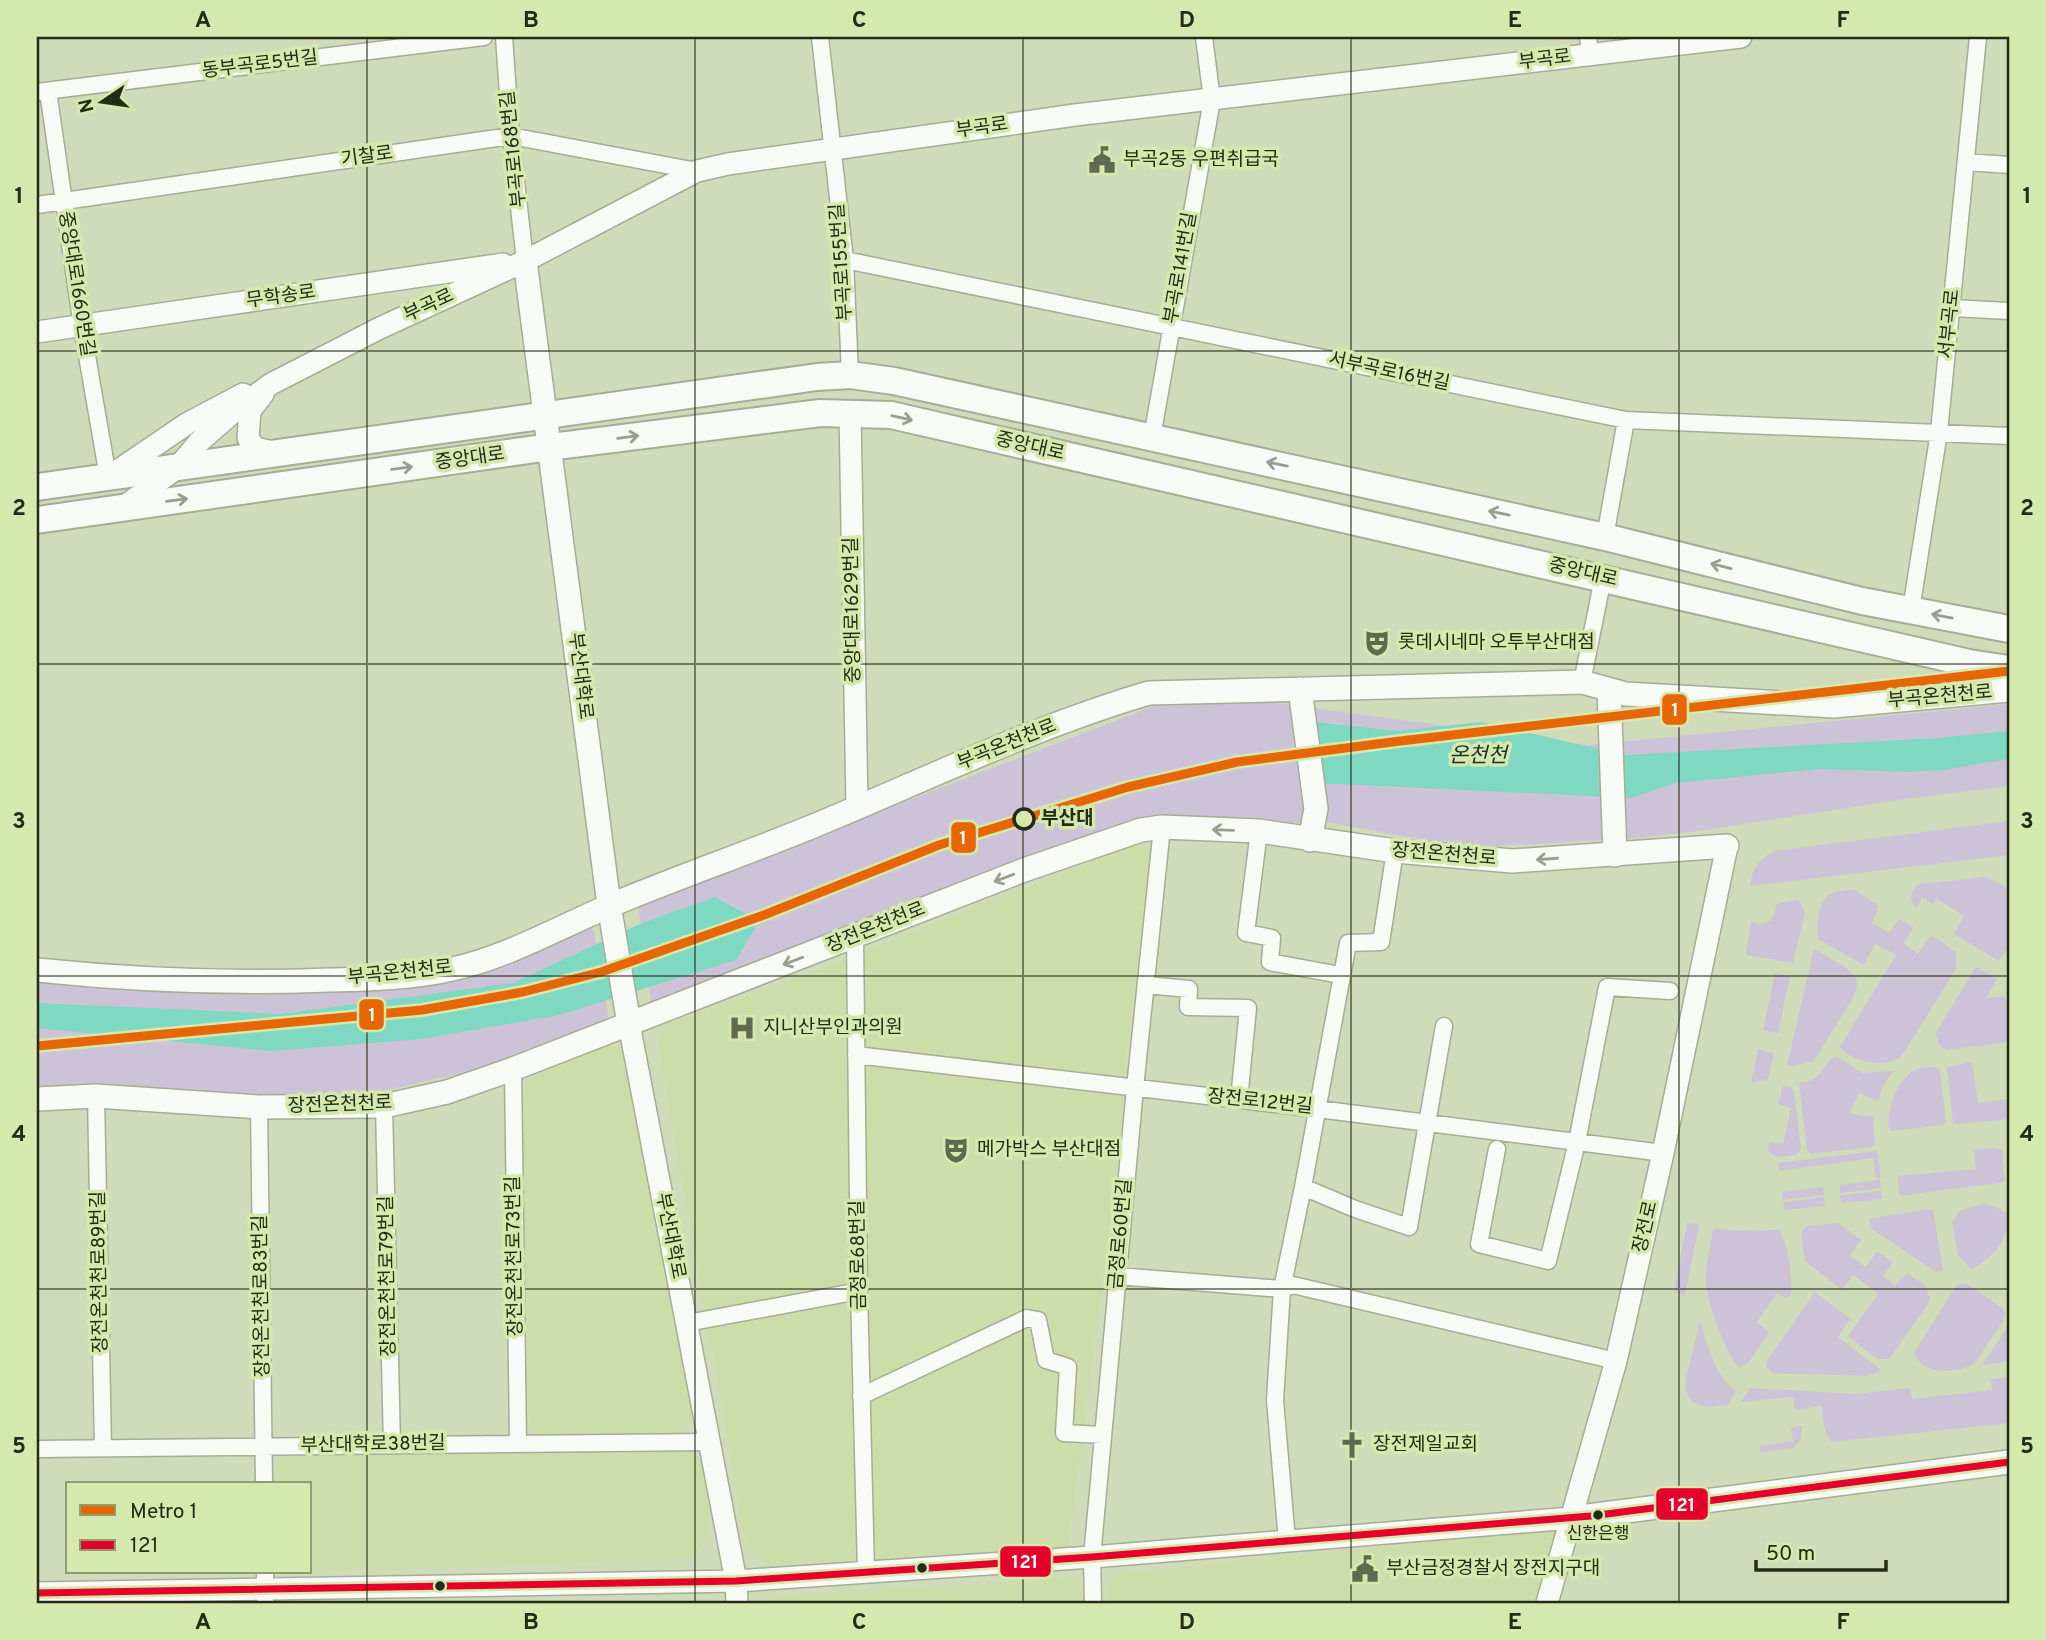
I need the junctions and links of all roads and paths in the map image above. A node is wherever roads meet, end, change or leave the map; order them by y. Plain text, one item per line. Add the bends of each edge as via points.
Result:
1 (484, 37) edge
2 (504, 37) edge
3 (820, 37) edge
4 (1204, 37) edge
5 (1741, 37) edge
6 (1978, 37) edge
7 (1589, 46) edge
8 (42, 92) edge
9 (1212, 100) junction
10 (511, 136) junction
11 (832, 149) junction
12 (1966, 162) junction
13 (2009, 165) edge
14 (697, 171) junction
15 (63, 201) junction
16 (37, 205) edge
17 (845, 260) junction
18 (526, 261) junction
19 (1952, 308) junction
20 (2009, 311) edge
21 (82, 327) junction
22 (1170, 327) junction
23 (37, 332) edge
24 (850, 376) junction
25 (271, 384) junction
26 (850, 412) junction
27 (545, 415) junction
28 (1626, 420) junction
29 (1939, 432) junction
30 (1152, 436) junction
31 (2009, 436) edge
32 (550, 447) junction
33 (279, 454) junction
34 (177, 468) junction
35 (108, 477) junction
36 (37, 487) edge
37 (122, 508) junction
38 (37, 520) edge
39 (1605, 537) junction
40 (1603, 578) junction
41 (1911, 610) junction
42 (2009, 629) edge
43 (2009, 669) edge
44 (1582, 682) junction
45 (2009, 690) edge
46 (1609, 695) junction
47 (1301, 696) junction
48 (857, 807) junction
49 (1162, 827) junction
50 (1259, 831) junction
51 (1310, 840) junction
52 (1615, 845) junction
53 (1727, 846) joint
54 (1395, 851) junction
55 (609, 905) junction
56 (855, 937) junction
57 (37, 970) edge
58 (1340, 975) junction
59 (1146, 985) junction
60 (1670, 991) dead end
61 (629, 1024) junction
62 (1444, 1026) dead end
63 (856, 1055) junction
64 (513, 1069) junction
65 (1135, 1088) junction
66 (96, 1096) junction
67 (37, 1099) edge
68 (1239, 1100) junction
69 (384, 1106) junction
70 (259, 1107) junction
71 (1318, 1109) junction
72 (1428, 1123) junction
73 (1577, 1142) junction
74 (1497, 1149) dead end
75 (1663, 1153) junction
76 (1303, 1186) junction
77 (1118, 1276) junction
78 (1282, 1289) junction
79 (859, 1291) junction
80 (687, 1323) junction
81 (1616, 1361) junction
82 (861, 1396) junction
83 (1103, 1435) junction
84 (710, 1442) junction
85 (518, 1444) junction
86 (391, 1445) junction
87 (264, 1446) junction
88 (103, 1448) junction
89 (37, 1449) edge
90 (2009, 1462) edge
91 (264, 1482) edge
92 (1572, 1518) junction
93 (1287, 1541) junction
94 (1092, 1557) junction
95 (866, 1572) junction
96 (736, 1581) junction
97 (265, 1588) edge
98 (37, 1593) edge
99 (737, 1603) edge
100 (1093, 1603) edge
101 (1546, 1603) edge

1 - 8 street, 동부곡로5번길
2 - 10 street, 부곡로168번길
3 - 11 street, 부곡로155번길
4 - 9 street, 부곡로141번길
5 - 7 street, 부곡로
6 - 12 street, 서부곡로
7 - 9 street, 부곡로
8 - 15 street, 중앙대로1660번길
9 - 11 street, 부곡로
9 - 22 street, 부곡로141번길
10 - 14 street, 기찰로
10 - 15 street, 기찰로
10 - 18 street, 부곡로168번길
11 - 14 street, 부곡로
11 - 17 street, 부곡로155번길
12 - 13 street
12 - 19 street, 서부곡로
14 - 18 street, 부곡로
15 - 16 street, 기찰로
15 - 21 street, 중앙대로1660번길
17 - 22 street, 서부곡로16번길
17 - 24 street, 부곡로155번길
18 - 21 street, 무학송로
18 - 25 street, 부곡로
18 - 27 main road, 부산대학로
19 - 20 street
19 - 29 street, 서부곡로
21 - 23 street, 무학송로
21 - 35 street, 중앙대로1660번길
22 - 28 street, 서부곡로16번길
22 - 30 street, 부곡로141번길
24 - 27 main road, 중앙대로
24 - 30 main road, 중앙대로 via 894,381
25 - 33 street via 250,411 248,438 255,447
25 - 34 street, 부곡로 via 237,408
25 - 35 street, 부곡로 via 200,416
32 -> 26 main road, 중앙대로
26 -> 40 main road, 중앙대로 via 891,415
26 - 48 street, 중앙대로1629번길
27 - 32 main road, 부산대학로
27 - 33 main road, 중앙대로
28 - 29 street, 서부곡로16번길
28 - 39 street
29 - 31 street, 서부곡로16번길
29 - 41 street, 서부곡로
39 -> 30 main road, 중앙대로
37 -> 32 main road, 중앙대로
32 - 55 main road, 부산대학로
33 - 34 main road, 중앙대로
34 - 35 main road, 중앙대로
34 - 37 street, 부곡로
35 - 36 main road, 중앙대로
37 - 38 main road, 중앙대로
41 -> 39 main road, 중앙대로
40 - 43 main road, 중앙대로
40 - 44 street
42 -> 41 main road, 중앙대로
44 - 46 main road, 부곡온천천로
44 - 47 main road, 부곡온천천로
45 - 46 main road, 부곡온천천로 via 1834,706
46 - 52 main road
47 - 48 main road, 부곡온천천로 via 1149,693
47 - 51 main road via 1316,809
48 - 55 main road, 부곡온천천로
50 -> 49 main road, 장전온천천로
49 -> 56 main road, 장전온천천로 via 1024,870
49 - 59 street, 금정로60번길
50 - 51 main road, 장전온천천로
50 - 58 street via 1246,933 1272,938 1270,962
51 - 54 main road, 장전온천천로
52 - 53 main road, 장전온천천로
52 -> 54 main road, 장전온천천로 via 1512,861
53 - 75 street, 장전로
54 - 58 street via 1381,942 1348,943
55 - 57 main road, 부곡온천천로 via 510,950 452,969 416,974 285,982 105,977
55 - 61 main road, 부산대학로
56 -> 61 main road, 장전온천천로
56 - 63 street, 금정로68번길
58 - 71 street
59 - 65 street, 금정로60번길
59 - 68 street via 1189,989 1188,1006 1248,1009
60 - 73 street via 1607,987
61 - 64 main road, 장전온천천로
61 - 80 street, 부산대학로
62 - 72 street
63 - 65 street, 장전로12번길
63 - 79 street, 금정로68번길
64 - 69 main road, 장전온천천로 via 447,1092
64 - 85 street, 장전온천천로73번길
65 - 68 street, 장전로12번길
65 - 77 street, 금정로60번길
66 - 67 main road, 장전온천천로
66 - 70 main road, 장전온천천로
66 - 88 street, 장전온천천로89번길
68 - 71 street, 장전로12번길
69 - 70 main road, 장전온천천로
69 - 86 street, 장전온천천로79번길
70 - 87 street, 장전온천천로83번길
71 - 72 street, 장전로12번길
71 - 76 street
72 - 73 street, 장전로12번길
72 - 76 street via 1409,1227
73 - 74 street via 1548,1261 1479,1244
73 - 75 street, 장전로12번길
75 - 81 street, 장전로
76 - 78 street
77 - 78 street
77 - 83 street, 금정로60번길
78 - 81 street via 1293,1285
78 - 93 street via 1275,1400
79 - 80 street
79 - 82 street, 금정로68번길
80 - 84 street, 부산대학로
81 - 92 street, 장전로
82 - 83 street via 1027,1318 1038,1320 1046,1360 1069,1367 1064,1433
82 - 95 street, 금정로68번길
83 - 94 street, 금정로60번길
84 - 85 street, 부산대학로38번길
84 - 96 street, 부산대학로
85 - 86 street, 부산대학로38번길
86 - 87 street, 부산대학로38번길
87 - 88 street, 부산대학로38번길
87 - 91 street, 장전온천천로83번길
88 - 89 street, 부산대학로38번길
90 - 92 main road
92 - 93 street
92 - 101 street, 장전로
93 - 94 street
94 - 95 street
94 - 100 street, 금정로60번길
95 - 96 street
96 - 97 street
96 - 99 street, 부산대학로
97 - 98 street

